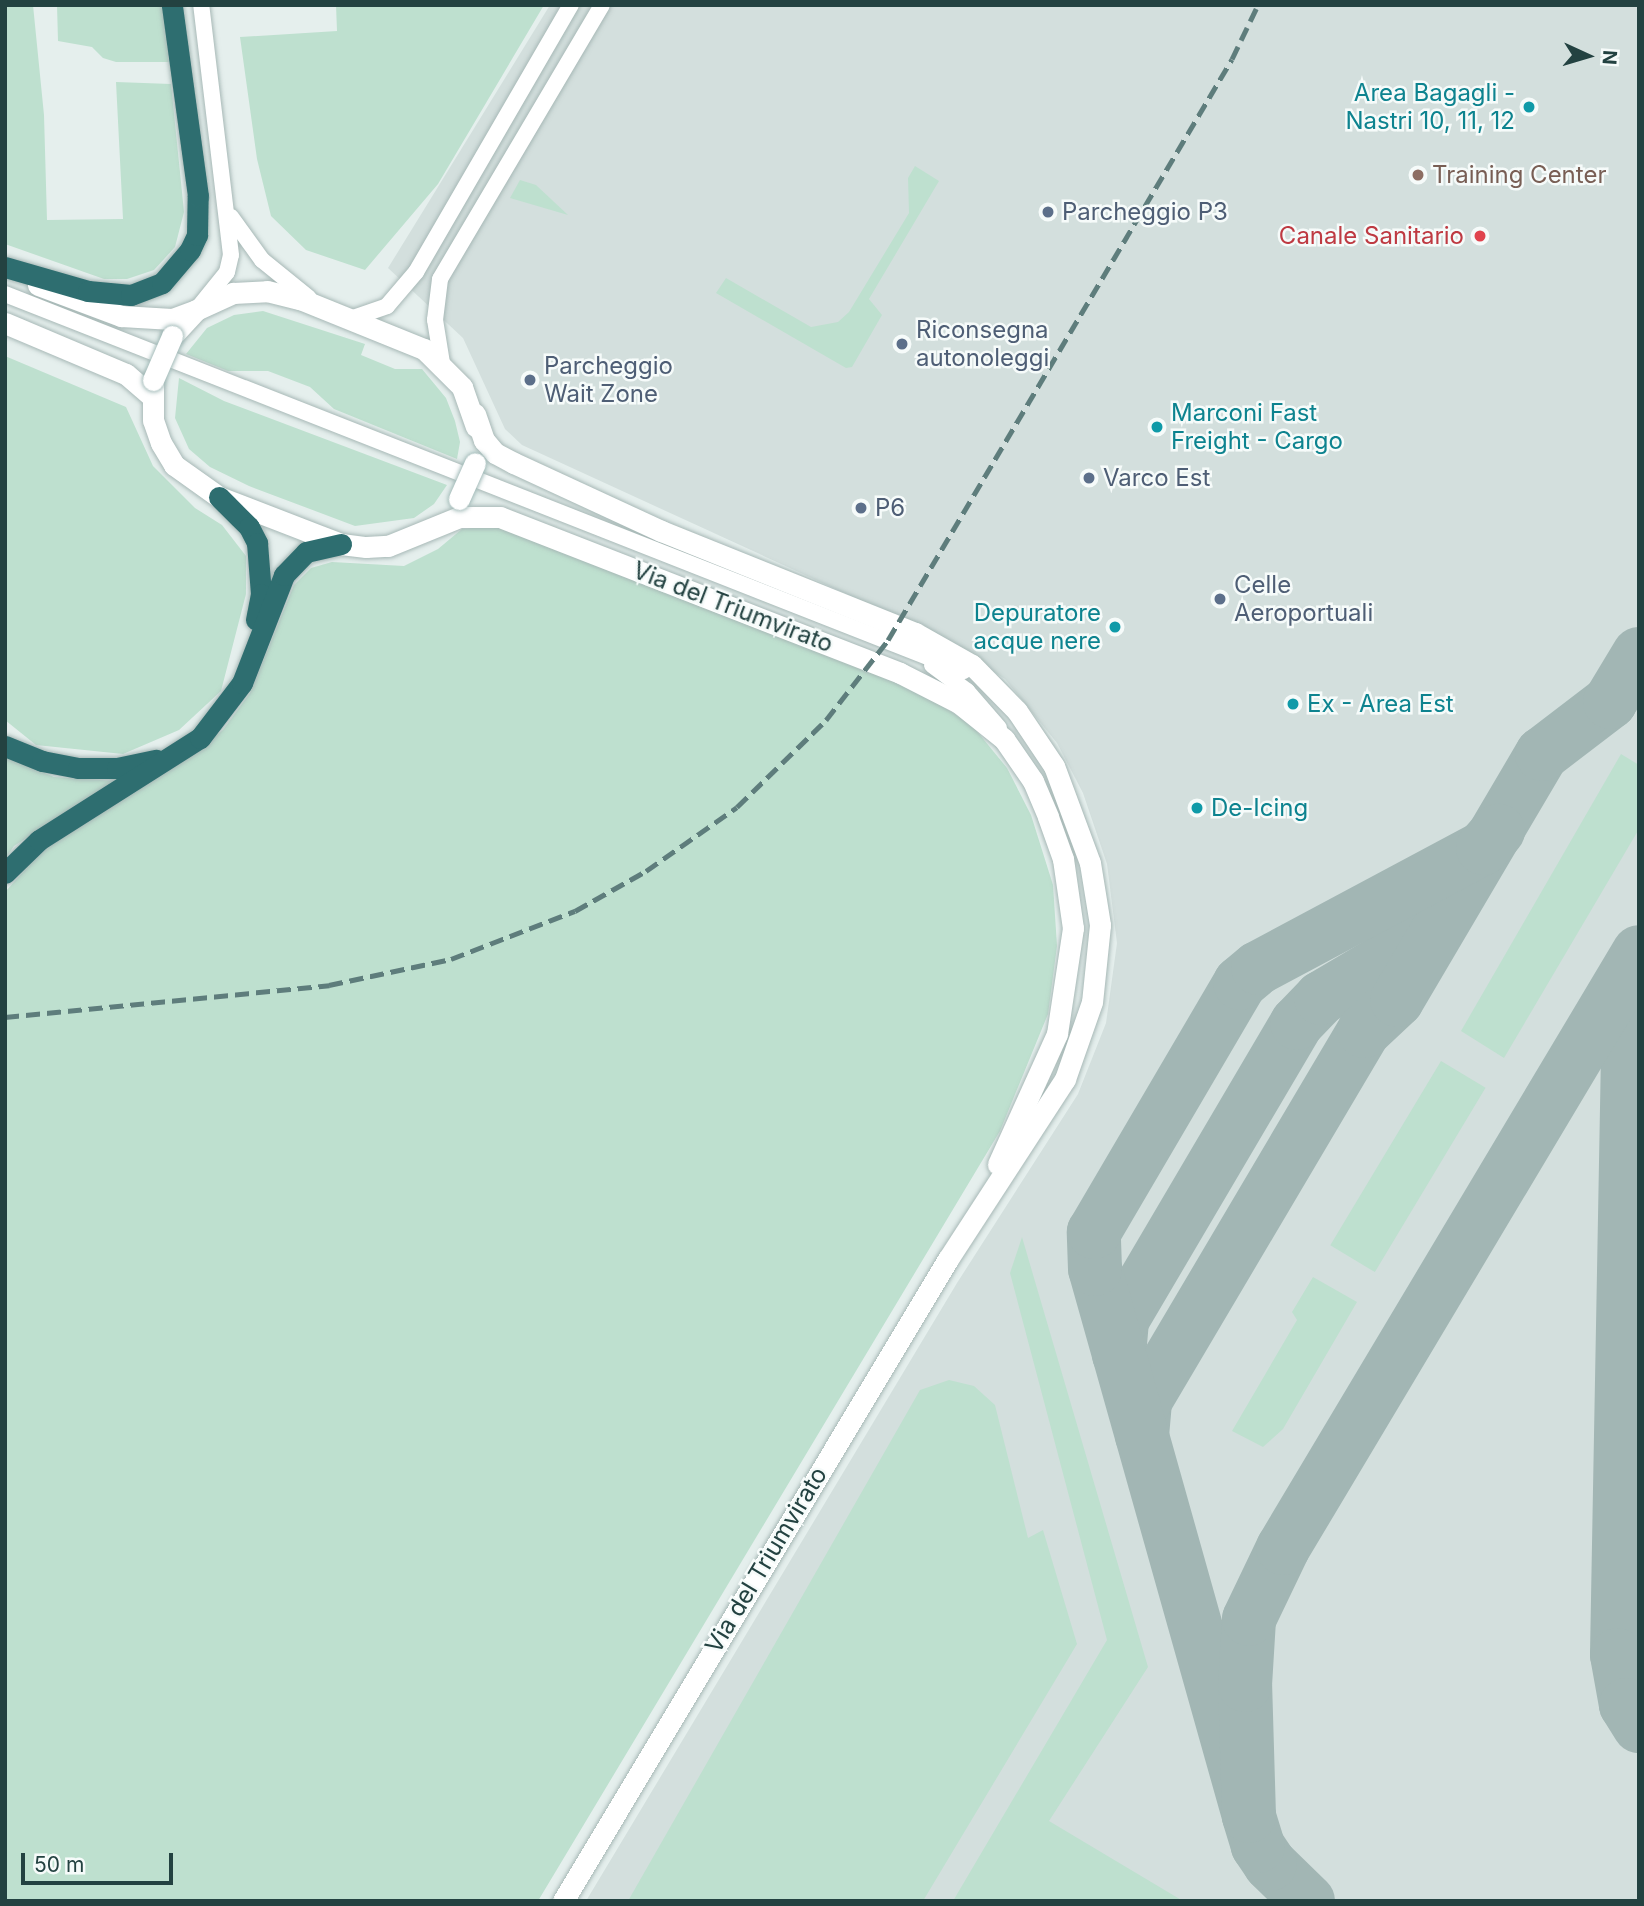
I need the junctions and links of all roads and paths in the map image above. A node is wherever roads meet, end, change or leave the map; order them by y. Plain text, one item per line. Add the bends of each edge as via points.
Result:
1 (172, 5) edge
2 (201, 5) edge
3 (571, 5) edge
4 (602, 5) edge
5 (223, 203) junction
6 (5, 269) edge
7 (5, 294) edge
8 (324, 308) junction
9 (197, 310) junction
10 (350, 319) junction
11 (5, 323) edge
12 (442, 363) junction
13 (152, 388) junction
14 (475, 414) junction
15 (219, 497) junction
16 (430, 528) junction
17 (341, 544) junction
18 (893, 643) junction
19 (247, 668) junction
20 (1006, 699) junction
21 (5, 746) edge
22 (1017, 753) junction
23 (172, 757) junction
24 (5, 873) edge
25 (971, 1221) junction
26 (563, 1901) edge

1 - 6 highway via 198,196 197,235 191,250 162,283 131,295 88,291
2 - 5 street
3 - 10 street via 416,272 387,306
4 - 12 street, Via del Triumvirato via 440,279 435,320
5 - 8 street via 262,260
5 - 9 street via 232,245 229,264
6 - 9 street, Via del Triumvirato via 121,316 172,319
7 - 18 street, Via del Triumvirato
8 - 9 street, Via del Triumvirato via 267,290 251,290 224,296
8 - 10 street, Via del Triumvirato
9 - 13 street, Via del Triumvirato, bridge via 172,336
10 - 12 street, Via del Triumvirato via 424,349
11 - 13 street
12 - 14 street, Via del Triumvirato via 462,387
13 - 15 street, Via del Triumvirato via 157,432 174,465
14 - 16 street, Via del Triumvirato, bridge via 475,463 459,499
14 - 20 street, Via del Triumvirato via 484,440 495,453 661,531 942,646 971,665
15 - 17 street, Via del Triumvirato
15 - 19 highway via 249,527 261,564 261,594
16 - 17 street, Via del Triumvirato via 388,546
16 - 22 street, Via del Triumvirato via 474,515 500,517 900,673 959,704
17 - 19 highway via 306,552 284,575
18 - 20 street, Via del Triumvirato via 955,667
18 - 22 street, Via del Triumvirato via 967,691
19 - 23 highway via 214,724
20 - 25 street, Via del Triumvirato via 1054,766 1080,832 1096,891 1098,967 1081,1043 1065,1079
21 - 23 highway via 42,761 78,768 117,768
22 - 25 street, Via del Triumvirato via 1034,781 1063,859 1073,928 1070,966 1058,1034
23 - 24 highway via 39,840
25 - 26 street, Via del Triumvirato

